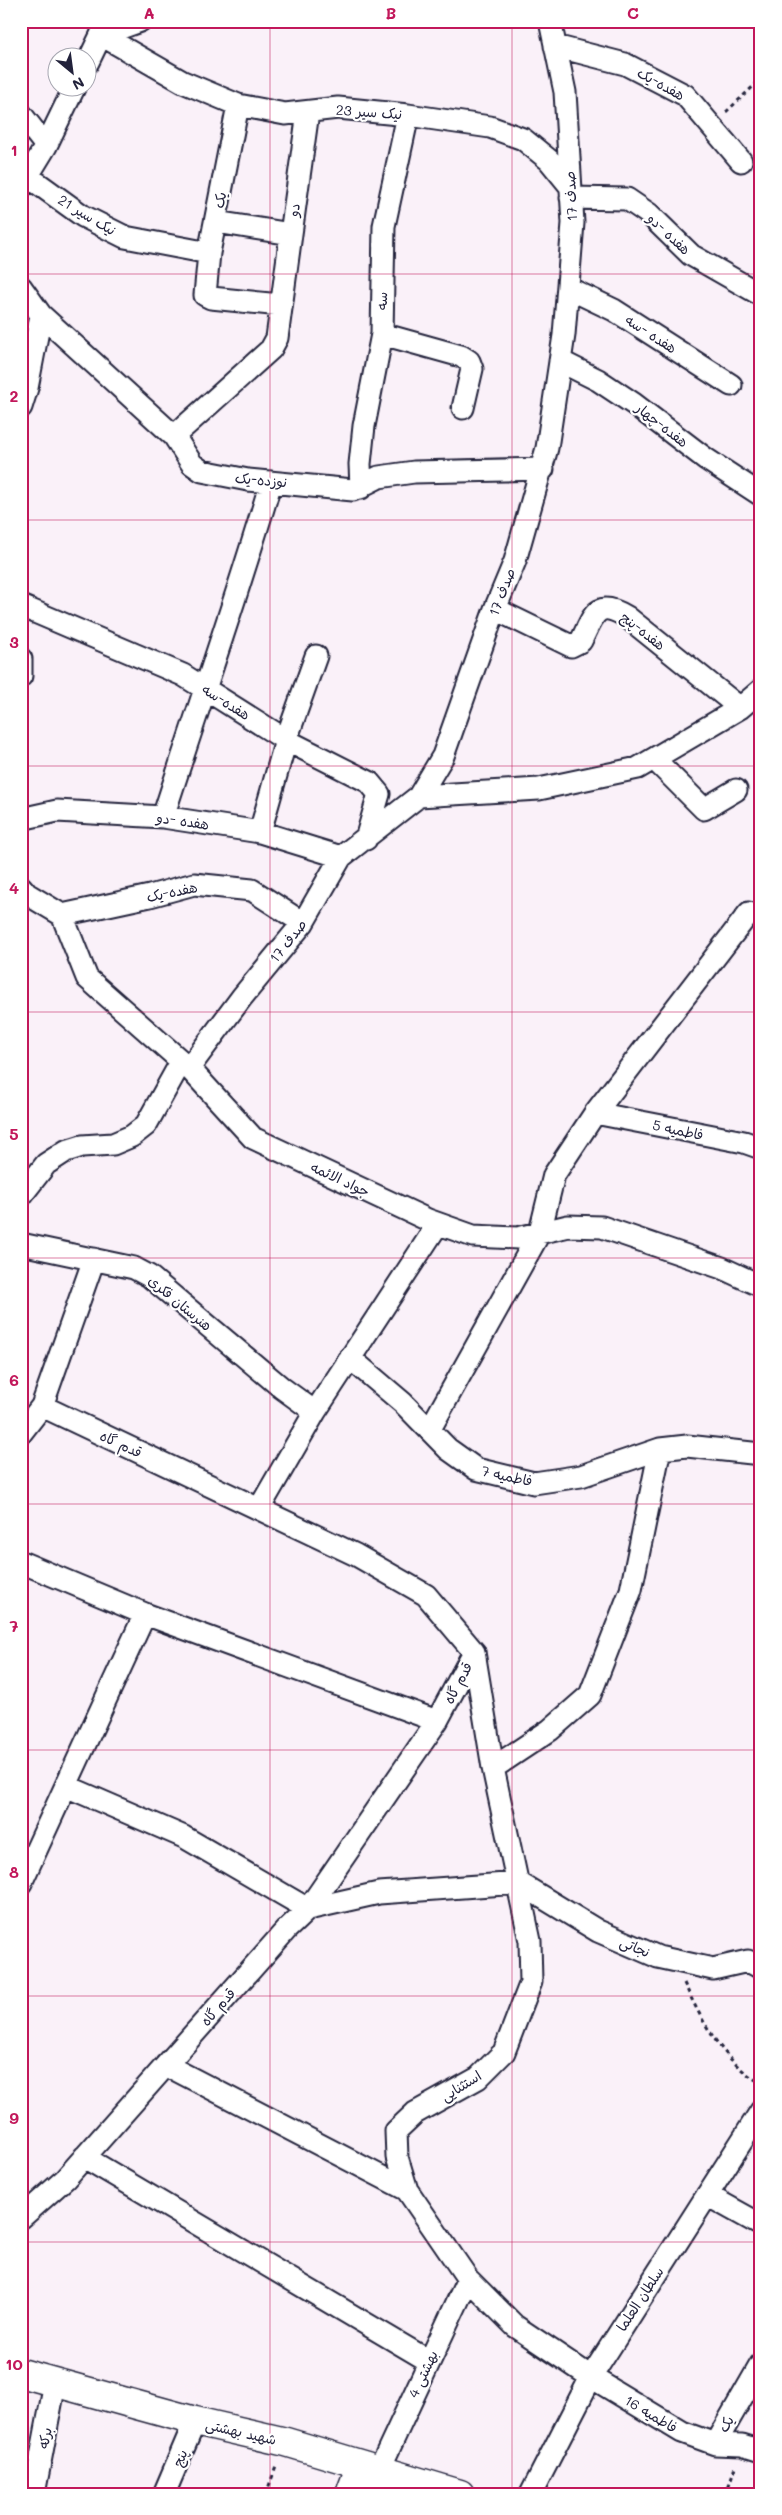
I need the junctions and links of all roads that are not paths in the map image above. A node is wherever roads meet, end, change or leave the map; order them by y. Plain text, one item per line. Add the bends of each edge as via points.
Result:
1 (140, 21) edge
2 (550, 21) edge
3 (103, 28) edge
4 (555, 46) junction
5 (94, 48) edge
6 (69, 98) edge
7 (238, 105) junction
8 (308, 112) junction
9 (21, 114) edge
10 (408, 115) junction
11 (46, 146) junction
12 (741, 161) dead end
13 (25, 182) edge
14 (571, 192) junction
15 (216, 222) junction
16 (290, 234) junction
17 (209, 253) junction
18 (21, 287) edge
19 (568, 288) junction
20 (761, 295) edge
21 (280, 305) junction
22 (40, 315) junction
23 (382, 334) junction
24 (560, 361) junction
25 (731, 385) dead end
26 (21, 407) edge
27 (463, 408) dead end
28 (174, 436) junction
29 (543, 469) junction
30 (271, 482) junction
31 (361, 488) junction
32 (761, 495) edge
33 (21, 606) edge
34 (495, 610) junction
35 (316, 656) dead end
36 (21, 659) edge
37 (21, 676) edge
38 (204, 688) junction
39 (761, 690) edge
40 (740, 708) junction
41 (286, 740) junction
42 (654, 758) junction
43 (736, 790) dead end
44 (419, 796) junction
45 (163, 816) junction
46 (21, 819) edge
47 (260, 832) junction
48 (366, 839) junction
49 (341, 857) junction
50 (21, 887) edge
51 (750, 913) dead end
52 (62, 915) junction
53 (304, 923) junction
54 (185, 1065) junction
55 (594, 1113) junction
56 (761, 1148) edge
57 (21, 1196) edge
58 (438, 1224) junction
59 (540, 1232) junction
60 (21, 1244) edge
61 (94, 1259) junction
62 (761, 1286) edge
63 (350, 1358) junction
64 (42, 1406) junction
65 (315, 1412) junction
66 (430, 1429) junction
67 (21, 1433) edge
68 (660, 1449) junction
69 (761, 1454) edge
70 (258, 1509) junction
71 (21, 1562) edge
72 (145, 1614) junction
73 (474, 1652) junction
74 (437, 1721) junction
75 (493, 1768) junction
76 (66, 1786) junction
77 (21, 1883) edge
78 (519, 1883) junction
79 (308, 1909) junction
80 (761, 1968) edge
81 (166, 2065) junction
82 (761, 2111) edge
83 (84, 2157) junction
84 (407, 2190) junction
85 (707, 2195) junction
86 (21, 2218) edge
87 (761, 2224) edge
88 (468, 2279) junction
89 (429, 2360) junction
90 (761, 2364) edge
91 (21, 2373) edge
92 (591, 2377) junction
93 (55, 2382) junction
94 (195, 2421) junction
95 (715, 2444) junction
96 (752, 2448) edge
97 (370, 2476) edge
98 (34, 2494) edge
99 (164, 2494) edge
100 (350, 2494) edge
101 (460, 2494) edge
102 (531, 2494) edge

1 - 3 street
2 - 4 street, صدف 17
3 - 5 street
3 - 7 street, نیک سیر 23 via 183,82
4 - 12 street, هفده-یک via 625,64 685,95
4 - 14 street, صدف 17 via 564,92
6 - 11 street
7 - 8 street, نیک سیر 23 via 285,114
7 - 15 street, یک
8 - 10 street, نیک سیر 23 via 338,108
8 - 16 street, دو
9 - 11 street
10 - 14 street, نیک سیر 23 via 490,127 523,140 549,160
10 - 23 street, سه via 384,226
11 - 13 street
13 - 17 street, نیک سیر 21 via 125,237
14 - 19 street, صدف 17 via 573,223
14 - 20 street, هفده -دو via 626,199 649,214 691,255
15 - 16 street, دو
15 - 17 street, یک
16 - 21 street
17 - 21 street, یک via 205,295
18 - 22 street, نوزده-یک
19 - 24 street, صدف 17
19 - 25 street, هفده -سه via 614,310
21 - 28 street via 277,338 271,349
22 - 26 street
22 - 28 street, نوزده-یک
23 - 27 street via 469,361 472,369
23 - 31 street, سه via 364,426
24 - 29 street, صدف 17
24 - 32 street, هفده-چهار via 598,380
28 - 30 street, نوزده-یک via 192,464 202,471
29 - 31 street, نوزده-یک via 414,472 379,477
29 - 34 street, صدف 17
30 - 31 street, نوزده-یک via 353,490
30 - 38 street via 243,580
33 - 38 street, هفده-سه
34 - 40 street, هفده-پنج via 571,646 581,642 595,614 602,609 613,608
34 - 44 street, صدف 17 via 443,756
35 - 41 street
36 - 37 street
38 - 41 street, هفده-سه
38 - 45 street
39 - 40 street
40 - 42 street
41 - 47 street
41 - 48 street, هفده-سه via 375,787 379,794
42 - 43 street via 704,809
42 - 44 street via 638,768 539,789
44 - 48 street, صدف 17
45 - 46 street, هفده -دو via 57,811
45 - 47 street, هفده -دو
47 - 49 street, هفده -دو
48 - 49 street, صدف 17
49 - 53 street, صدف 17
50 - 52 street
51 - 55 street
52 - 53 street, هفده-یک via 194,884 252,890
52 - 54 street, جواد الائمه via 87,978
53 - 54 street, صدف 17
54 - 57 street, صدف 17 via 146,1125 132,1136 113,1144 82,1146 66,1152 46,1164
54 - 58 street, جواد الائمه via 253,1138
55 - 56 street, فاطمیه 5
55 - 59 street via 554,1175
58 - 59 street, جواد الائمه via 474,1236 498,1239
58 - 63 street
59 - 62 street, جواد الائمه via 568,1226 602,1227 722,1268
59 - 66 street
60 - 61 street, هنرستان فکری
61 - 64 street
61 - 65 street, هنرستان فکری via 134,1268 149,1276
63 - 65 street
63 - 66 street, فاطمیه 7
64 - 67 street
64 - 70 street, قدم گاه
65 - 70 street
66 - 68 street, فاطمیه 7 via 448,1449 476,1469 534,1483 581,1476
68 - 69 street, فاطمیه 7 via 687,1446
68 - 75 street via 631,1590 590,1695 550,1730
70 - 73 street, قدم گاه via 356,1555 426,1595
71 - 72 street
72 - 74 street
72 - 76 street
73 - 74 street, قدم گاه
73 - 75 street, استثنایی
74 - 79 street, قدم گاه
75 - 78 street, استثنایی
76 - 77 street
76 - 79 street via 184,1837
78 - 79 street via 379,1893
78 - 80 street, نجاتی via 598,1932 658,1957 713,1969 748,1962
78 - 84 street, استثنایی via 530,1941 531,1982 504,2052 478,2078 415,2113 396,2131 397,2157
79 - 81 street, قدم گاه
81 - 83 street, قدم گاه
81 - 84 street
82 - 85 street, سلطان العلما
83 - 86 street, قدم گاه
83 - 89 street
84 - 88 street, استثنایی
85 - 87 street
85 - 92 street, سلطان العلما
88 - 89 street, بهشتی 4
88 - 92 street, استثنایی via 515,2326
89 - 97 street, بهشتی 4
90 - 95 street, یک
91 - 93 street, شهید بهشتی
92 - 95 street, فاطمیه 16 via 682,2432
92 - 102 street, سلطان العلما
93 - 94 street, شهید بهشتی
93 - 98 street, برکه
94 - 97 street, شهید بهشتی via 286,2442
94 - 99 street, پنج
95 - 96 street, یک
97 - 100 street
97 - 101 street, شهید بهشتی

